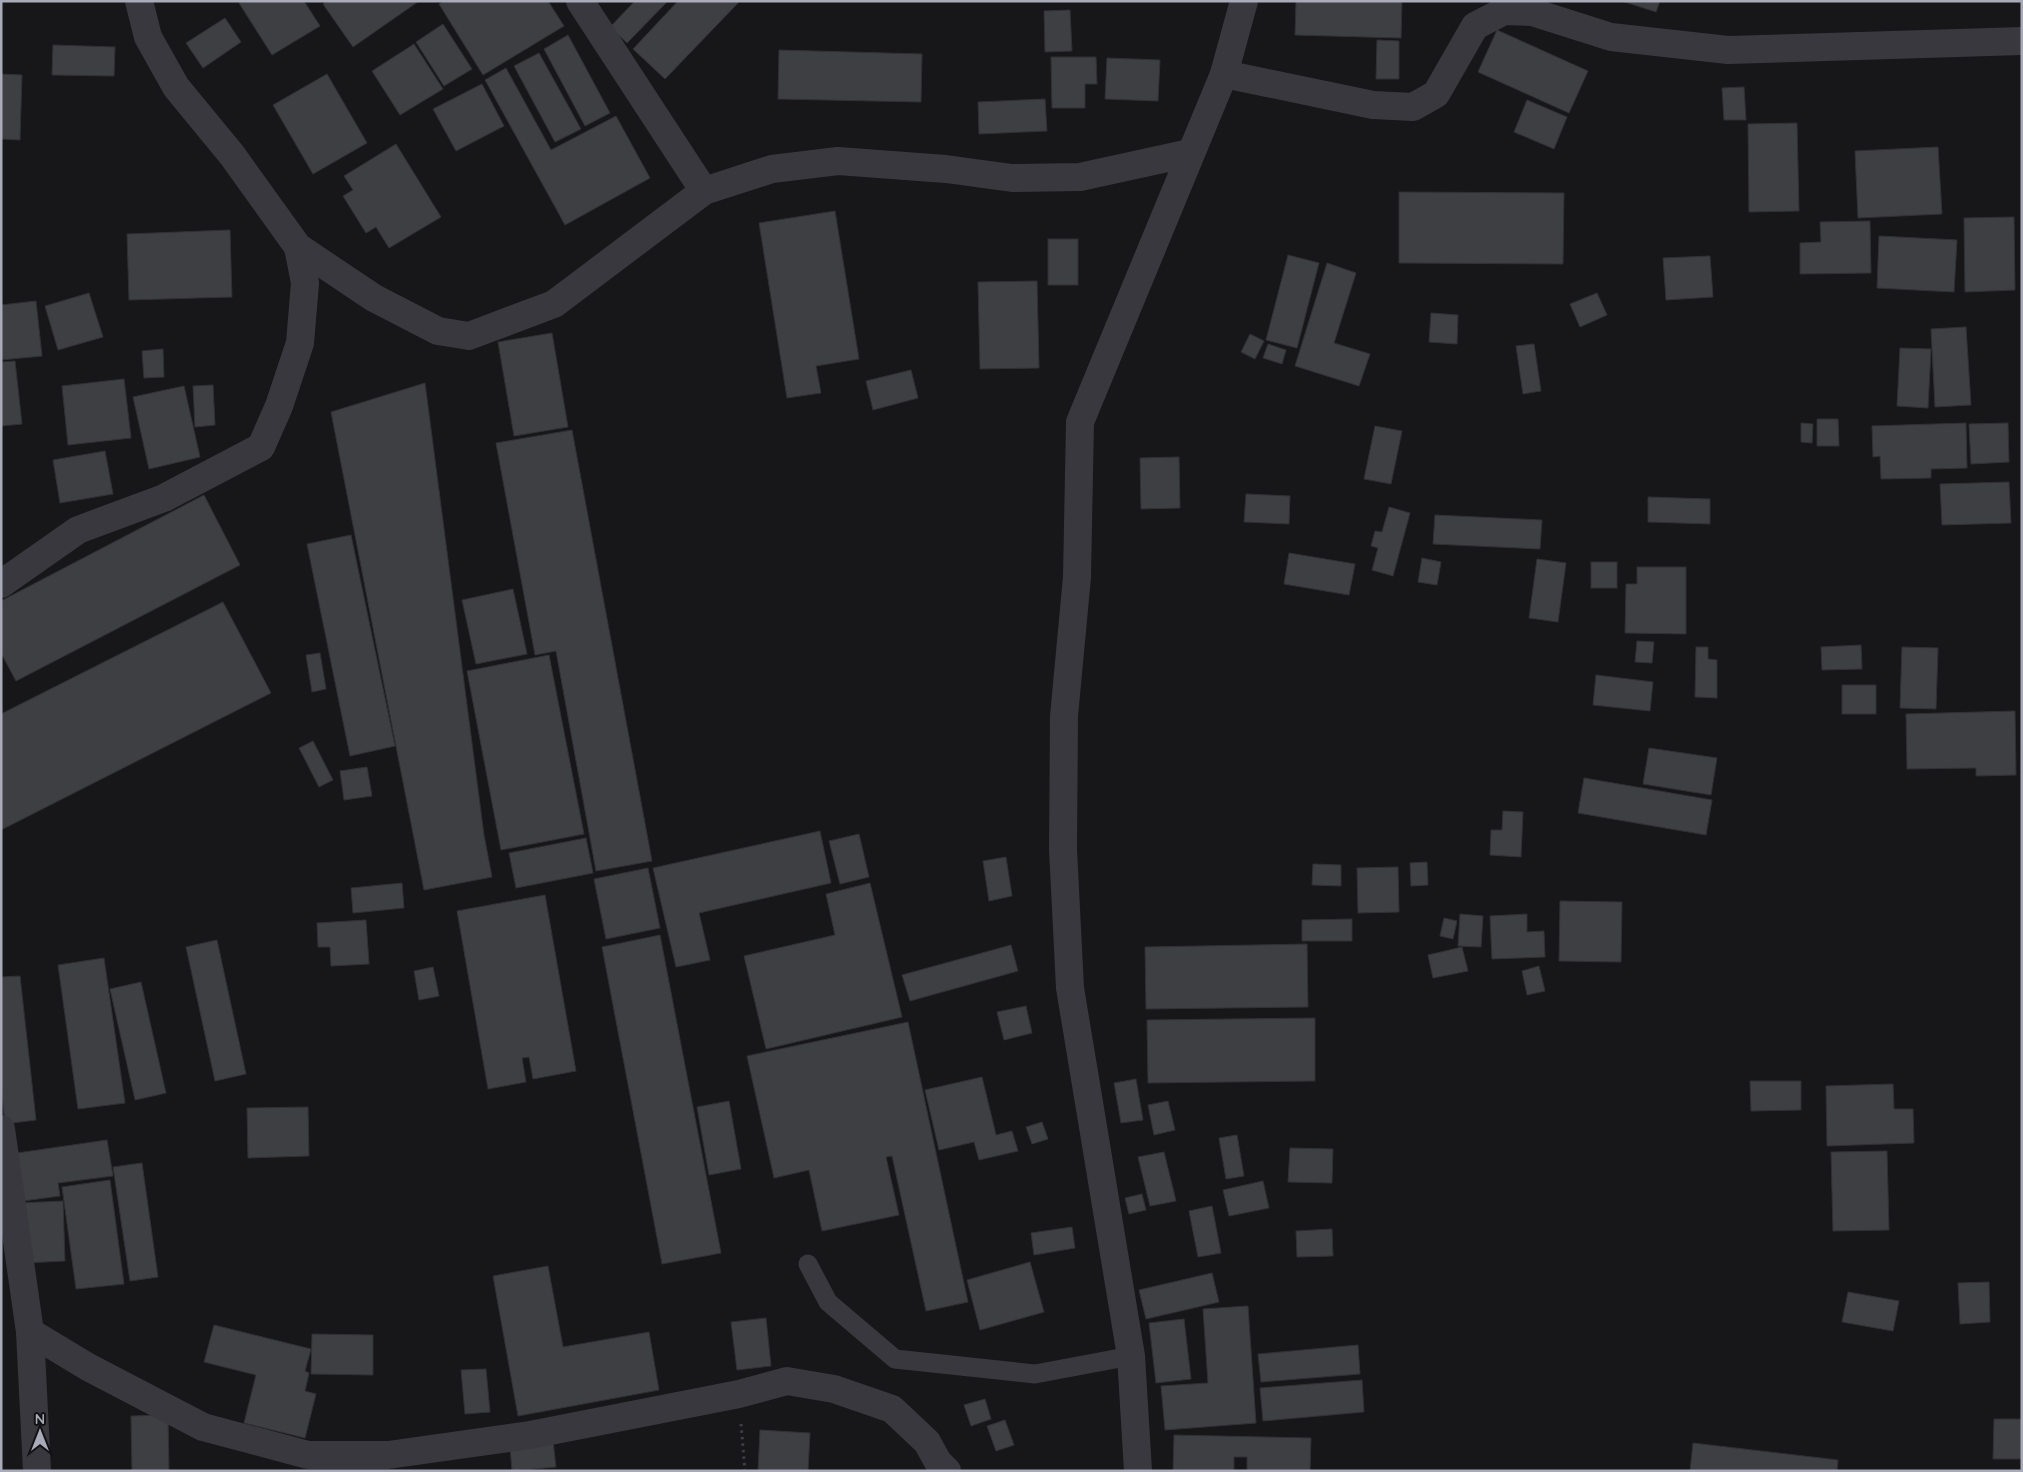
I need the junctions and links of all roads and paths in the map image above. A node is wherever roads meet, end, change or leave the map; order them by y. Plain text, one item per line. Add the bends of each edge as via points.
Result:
1 (139, 1) edge
2 (580, 1) edge
3 (1244, 1) edge
4 (2022, 40) edge
5 (1224, 74) junction
6 (1190, 153) junction
7 (704, 191) junction
8 (298, 247) junction
9 (1, 584) edge
10 (1, 1129) edge
11 (808, 1264) dead end
12 (30, 1332) junction
13 (1131, 1356) junction
14 (739, 1394) junction
15 (37, 1471) edge
16 (745, 1471) edge
17 (947, 1471) edge
18 (1138, 1471) edge

1 - 8 street via 148,37 176,87 232,156
2 - 7 street
3 - 5 street
4 - 5 street via 1728,50 1611,37 1532,12 1504,11 1475,26 1436,94 1413,107 1373,105
5 - 6 street
6 - 7 street via 1070,177 1012,178 946,169 838,161 772,169
6 - 13 street via 1080,422 1077,577 1064,716 1063,849 1070,988
7 - 8 street via 554,304 469,336 438,331 374,298
8 - 9 street via 305,283 300,343 261,448 164,498 78,530
10 - 12 street
11 - 13 lane via 828,1302 895,1359 1035,1374
12 - 14 street via 88,1367 203,1427 308,1454 388,1454 521,1436
12 - 15 street
13 - 18 street
14 - 16 path
14 - 17 street via 787,1381 834,1389 892,1409 926,1442

